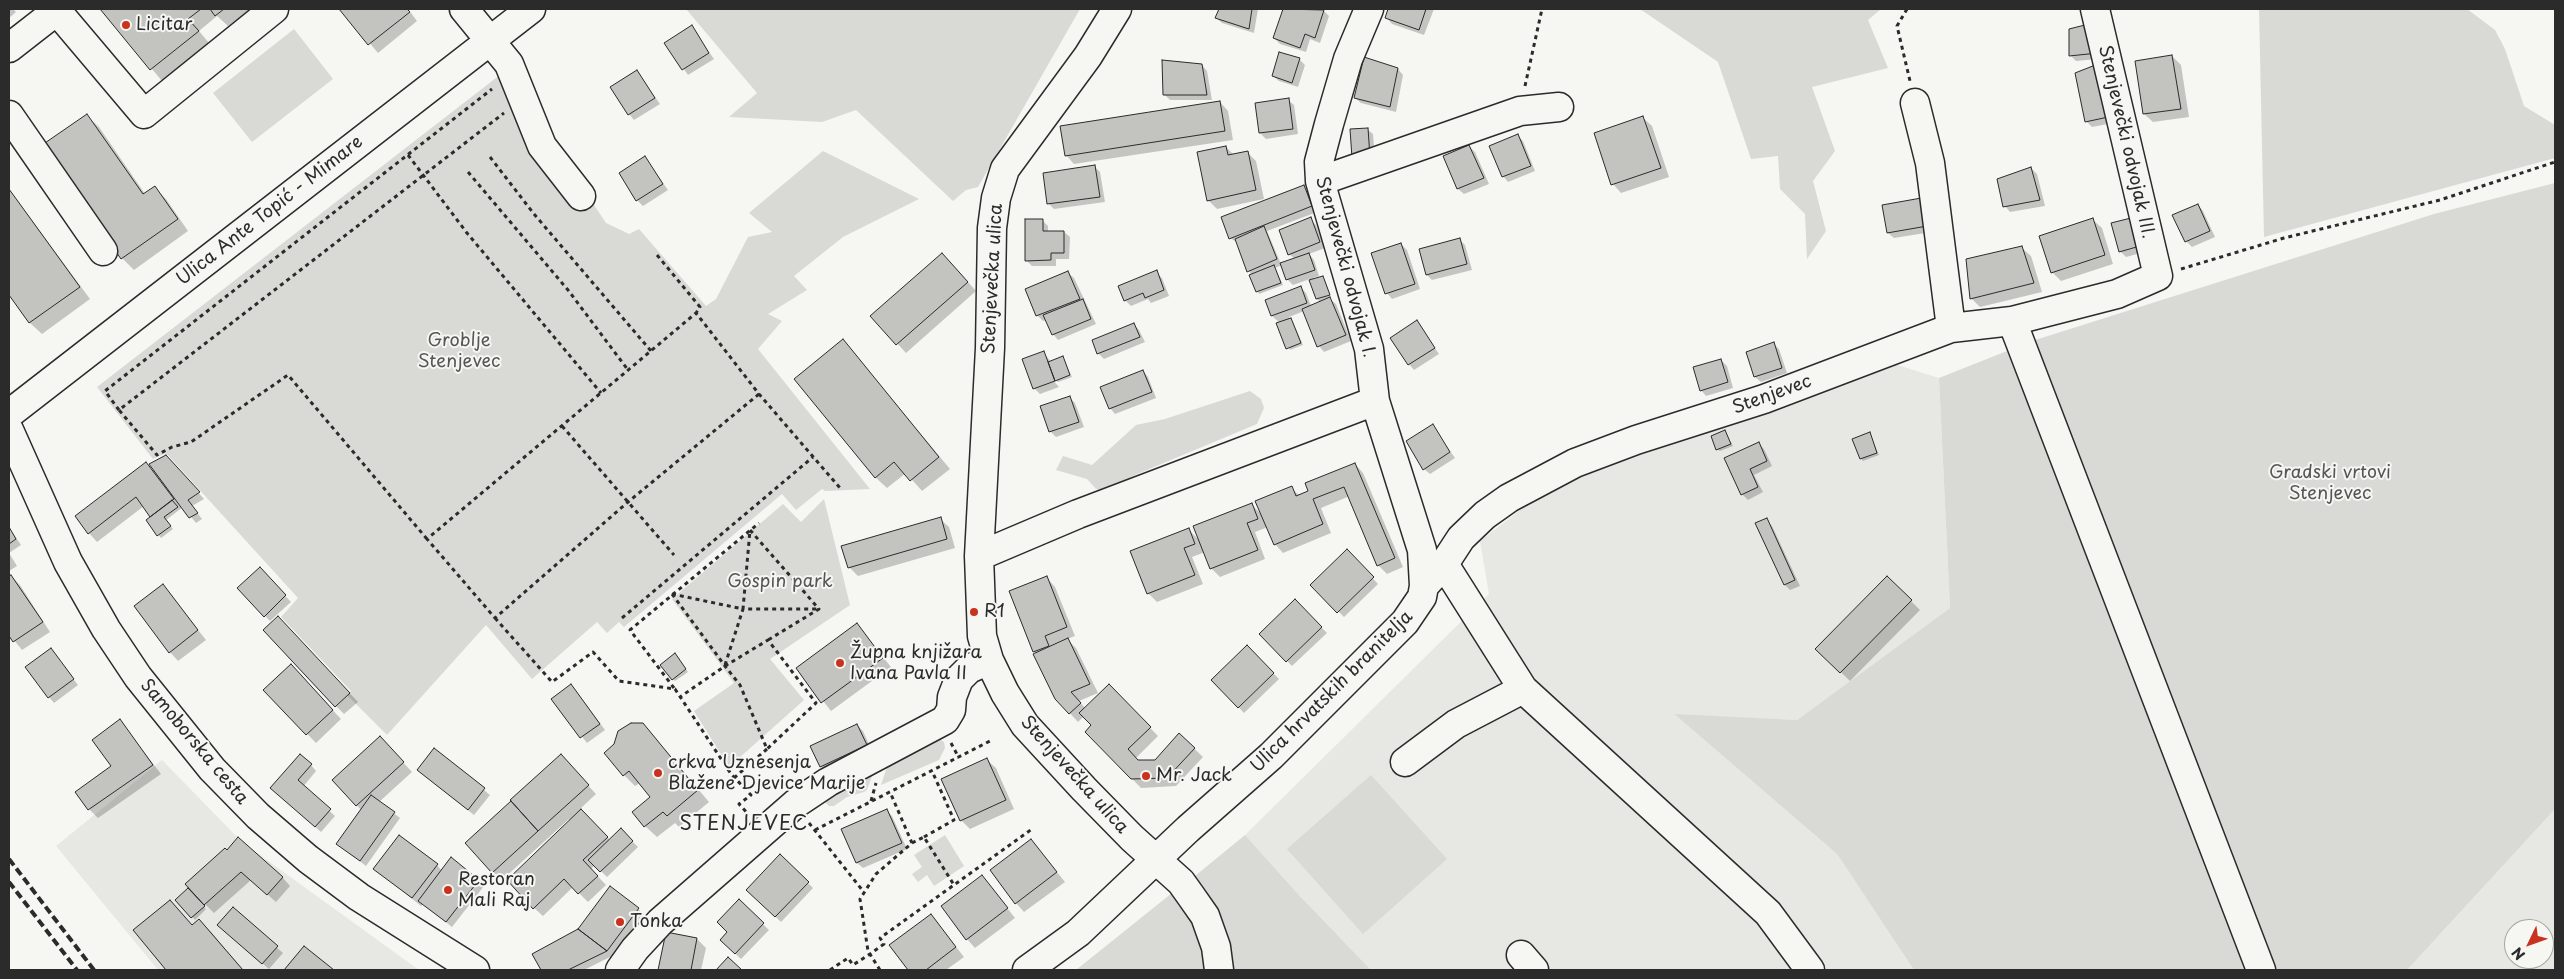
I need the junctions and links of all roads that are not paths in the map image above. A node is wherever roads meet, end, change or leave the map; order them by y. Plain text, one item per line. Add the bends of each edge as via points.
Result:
1 (274, 9) edge
2 (464, 9) edge
3 (531, 9) edge
4 (1117, 9) edge
5 (1369, 9) edge
6 (2095, 9) edge
7 (58, 10) edge
8 (489, 41) junction
9 (9, 48) edge
10 (1915, 103) road end
11 (1559, 107) dead end
12 (9, 115) edge
13 (1320, 181) junction
14 (581, 196) dead end
15 (103, 251) dead end
16 (2158, 276) joint
17 (2012, 321) junction
18 (1952, 328) junction
19 (1375, 401) junction
20 (9, 414) edge
21 (9, 430) edge
22 (979, 556) junction
23 (1444, 564) junction
24 (1424, 586) junction
25 (989, 660) junction
26 (1524, 689) junction
27 (1406, 762) dead end
28 (1155, 860) junction
29 (471, 969) edge
30 (620, 970) edge
31 (1027, 970) edge
32 (1219, 970) edge
33 (1810, 970) edge
34 (2261, 970) edge

1 - 7 street via 144,114
2 - 8 street
3 - 8 street, Ulica Ante Topić - Mimare
4 - 22 street, Stenjevečka ulica via 1088,56 1005,169 996,198 992,228 990,357
5 - 13 street, Stenjevečki odvojak I. via 1348,58 1329,124 1319,162
6 - 16 street, Stenjevečki odvojak III.
7 - 9 street
8 - 14 street via 509,64 542,146
8 - 20 street, Ulica Ante Topić - Mimare
10 - 18 street via 1930,163
11 - 13 street via 1520,111
12 - 15 street
13 - 19 street, Stenjevečki odvojak I. via 1369,349
16 - 17 street, Stenjevec via 2117,294
17 - 18 street, Stenjevec
17 - 34 street
18 - 23 street, Stenjevec via 1764,399 1575,463 1485,514 1461,538
19 - 22 street via 1078,514
19 - 24 street, Stenjevečki odvojak I. via 1422,550
21 - 29 street, Samoborska cesta via 68,562 106,629 138,677 212,769 258,816 308,859 359,897
22 - 25 street, Stenjevečka ulica via 982,636
23 - 24 street, Stenjevec
23 - 26 street
24 - 28 street, Ulica hrvatskih branitelja via 1416,608 1375,654 1271,756
25 - 28 street, Stenjevečka ulica via 1025,725 1084,790
25 - 30 street via 969,669 958,679 951,710 945,720 828,782 795,804 660,922 634,949
26 - 27 street via 1456,724
26 - 33 street via 1768,913
28 - 31 street, Ulica hrvatskih branitelja via 1078,933
28 - 32 street, Stenjevečka ulica via 1181,882 1205,916 1216,947

